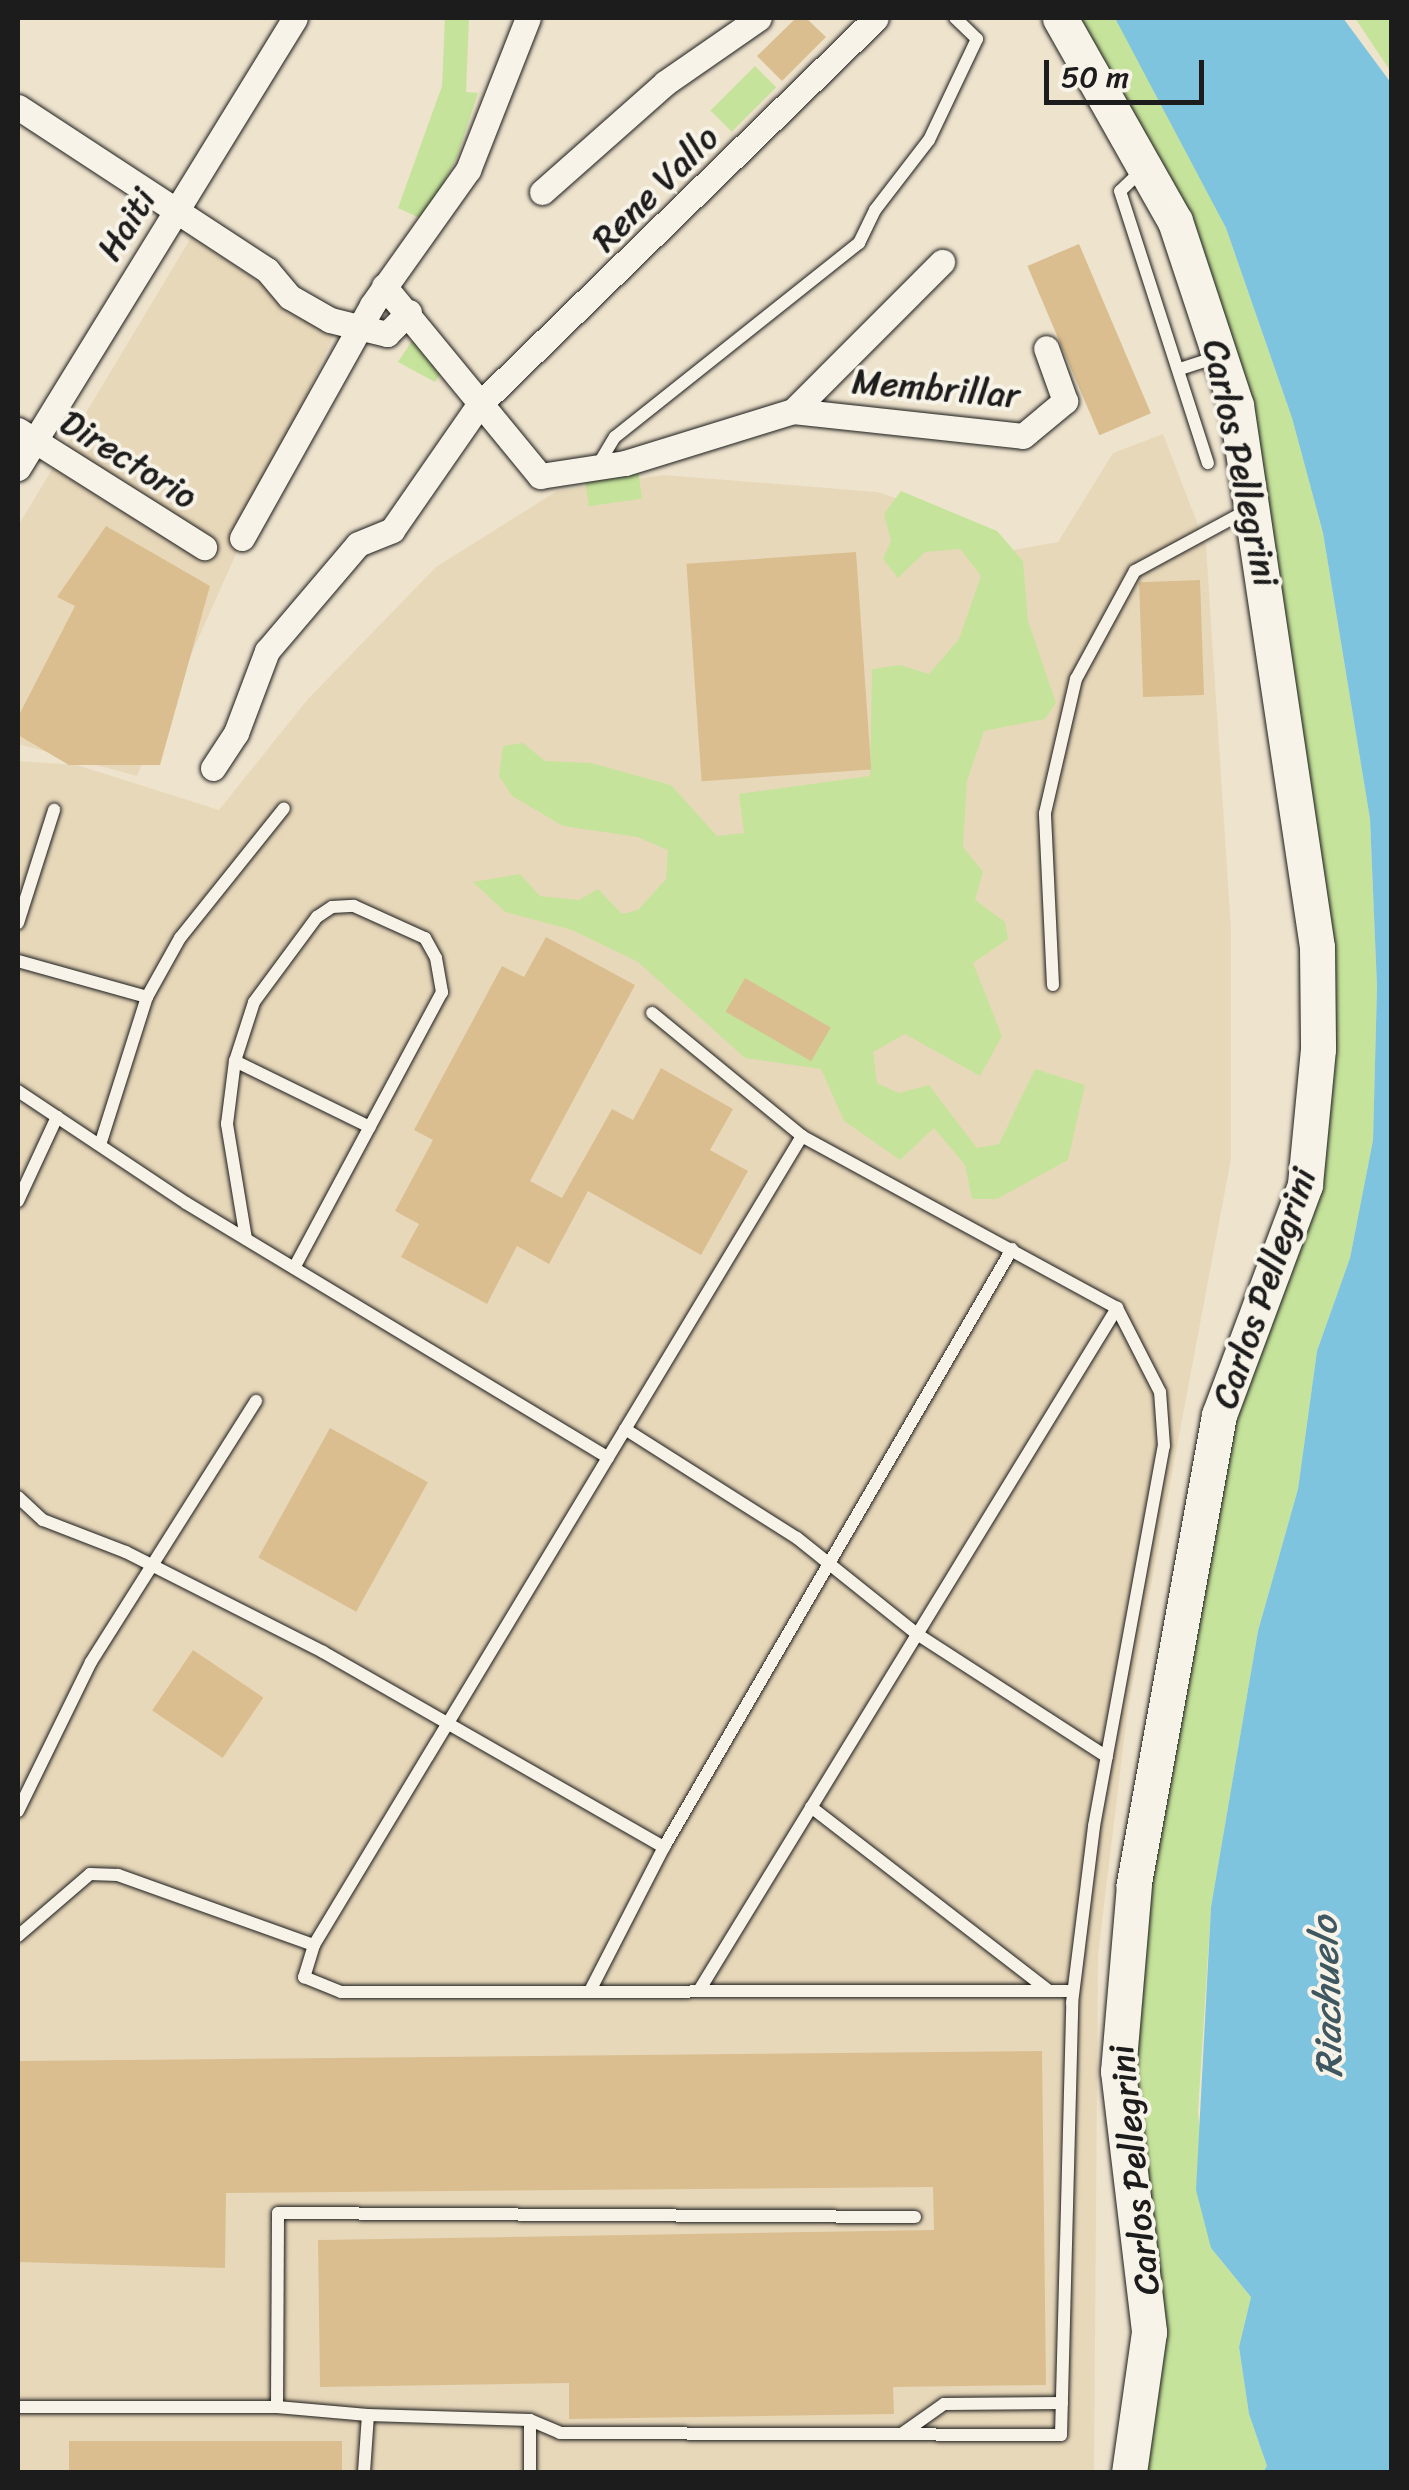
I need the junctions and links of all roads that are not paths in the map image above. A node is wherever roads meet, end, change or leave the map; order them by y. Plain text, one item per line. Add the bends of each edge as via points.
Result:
1 (296, 18) edge
2 (528, 18) edge
3 (759, 18) edge
4 (876, 18) edge
5 (956, 18) edge
6 (1060, 18) edge
7 (18, 107) edge
8 (1147, 166) junction
9 (542, 192) dead end
10 (176, 210) junction
11 (942, 262) dead end
12 (384, 286) junction
13 (408, 312) junction
14 (362, 328) junction
15 (1046, 348) dead end
16 (1222, 355) junction
17 (1180, 369) junction
18 (479, 405) junction
19 (793, 411) junction
20 (26, 435) edge
21 (1208, 463) dead end
22 (18, 468) edge
23 (597, 468) junction
24 (1255, 506) junction
25 (242, 538) dead end
26 (204, 546) dead end
27 (213, 768) dead end
28 (284, 808) dead end
29 (54, 810) dead end
30 (18, 923) edge
31 (18, 961) edge
32 (1054, 985) dead end
33 (147, 997) junction
34 (652, 1013) dead end
35 (235, 1061) junction
36 (18, 1091) edge
37 (57, 1117) junction
38 (370, 1127) junction
39 (802, 1136) junction
40 (100, 1145) junction
41 (18, 1202) edge
42 (246, 1239) junction
43 (1012, 1249) junction
44 (294, 1268) junction
45 (1117, 1308) junction
46 (256, 1401) dead end
47 (625, 1429) junction
48 (608, 1458) junction
49 (18, 1497) edge
50 (152, 1565) junction
51 (828, 1565) junction
52 (917, 1634) junction
53 (448, 1723) junction
54 (1107, 1757) junction
55 (811, 1807) junction
56 (18, 1810) edge
57 (664, 1847) junction
58 (18, 1936) edge
59 (314, 1946) junction
60 (700, 1989) junction
61 (590, 1991) junction
62 (1049, 1991) junction
63 (1074, 1991) junction
64 (915, 2217) dead end
65 (1062, 2403) junction
66 (18, 2406) edge
67 (278, 2407) junction
68 (368, 2415) junction
69 (530, 2420) junction
70 (901, 2435) junction
71 (1129, 2471) edge
72 (364, 2472) edge
73 (530, 2472) edge

1 - 10 street, Haiti
2 - 12 street via 468,170
3 - 9 street via 665,83
4 - 18 street, Rene Vallo
5 - 23 lane via 977,39 929,140 858,243 615,438
6 - 8 street, Carlos Pellegrini
7 - 10 street
8 - 16 street, Carlos Pellegrini via 1192,265
8 - 17 lane via 1124,181 1120,192
10 - 14 street via 267,270 290,297 330,320
10 - 20 street, Haiti
11 - 19 street
12 - 13 street
12 - 14 street
13 - 14 street via 387,334
13 - 18 street
14 - 25 street via 300,424
15 - 19 street, Membrillar via 1066,402 1023,436
16 - 17 lane
16 - 24 street, Carlos Pellegrini
17 - 21 lane
18 - 23 street via 540,476
18 - 27 street, Rene Vallo via 400,520 387,535 358,544 267,651 236,734
19 - 23 street
20 - 22 street, Haiti
20 - 26 street, Directorio
24 - 32 lane via 1135,572 1076,679 1045,813
24 - 71 street, Carlos Pellegrini via 1311,883 1318,991 1314,1109 1296,1215 1219,1415 1134,1885 1118,2071 1150,2332
28 - 33 lane via 212,894
29 - 30 lane
31 - 33 lane
33 - 40 lane
34 - 39 lane
35 - 38 lane
35 - 38 lane via 254,1002 317,917 332,907 354,906 425,938 442,992
35 - 42 lane via 227,1124
36 - 37 lane
37 - 40 lane
37 - 41 lane
38 - 44 lane
39 - 43 lane
39 - 47 lane
40 - 42 lane
42 - 44 lane
43 - 45 lane
43 - 51 lane
44 - 48 lane
45 - 52 lane
45 - 54 lane via 1160,1392 1164,1446
46 - 50 lane
47 - 48 lane
47 - 51 lane
48 - 53 lane
49 - 50 lane via 43,1520
50 - 53 lane
50 - 56 lane via 91,1662
51 - 52 lane
51 - 57 lane
52 - 54 lane
52 - 55 lane
53 - 57 lane
53 - 59 lane
54 - 63 lane
55 - 60 lane
55 - 62 lane
57 - 61 lane
58 - 59 lane via 90,1874 118,1875
59 - 61 lane via 304,1977 341,1992
60 - 61 lane
60 - 62 lane
62 - 63 lane
63 - 65 lane
64 - 67 lane via 278,2212
65 - 70 lane via 944,2404
65 - 70 lane via 1061,2435
66 - 67 lane
67 - 68 lane
68 - 69 lane
68 - 72 lane
69 - 70 lane via 560,2433
69 - 73 lane

